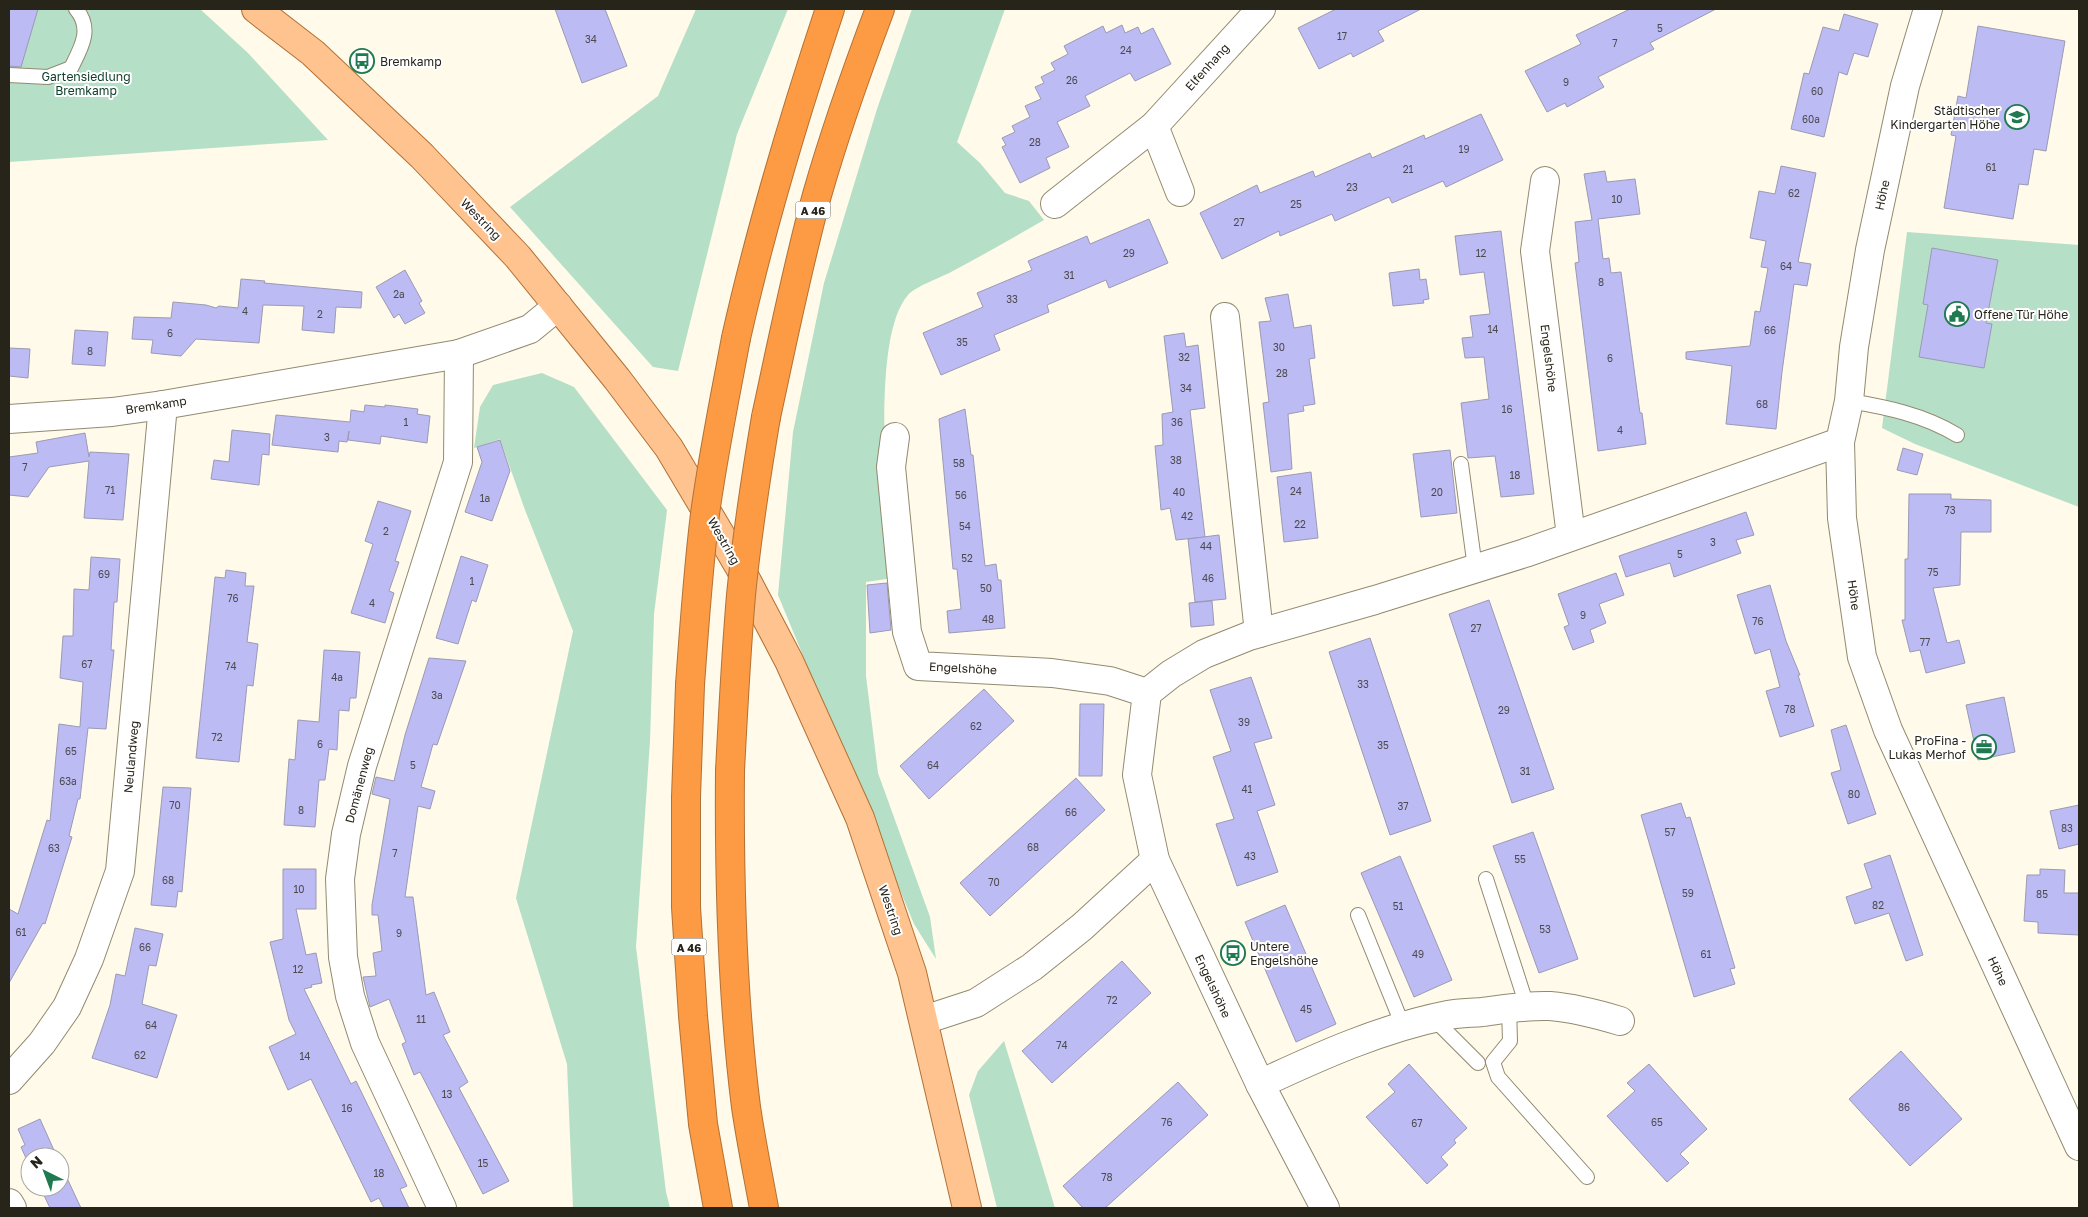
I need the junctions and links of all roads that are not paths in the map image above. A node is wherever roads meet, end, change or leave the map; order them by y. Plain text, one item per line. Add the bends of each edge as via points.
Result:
1 (76, 9) edge
2 (256, 9) edge
3 (830, 9) edge
4 (880, 9) edge
5 (1261, 9) edge
6 (1928, 9) edge
7 (9, 75) edge
8 (1154, 126) junction
9 (1546, 181) dead end
10 (1180, 192) dead end
11 (1055, 204) dead end
12 (558, 306) junction
13 (1225, 318) dead end
14 (459, 354) junction
15 (1849, 401) junction
16 (163, 405) junction
17 (9, 419) edge
18 (1957, 435) dead end
19 (895, 436) dead end
20 (1840, 442) junction
21 (1461, 464) dead end
22 (1571, 536) junction
23 (1475, 568) junction
24 (1259, 633) junction
25 (1147, 693) junction
26 (1155, 860) junction
27 (1486, 879) dead end
28 (1358, 915) dead end
29 (1518, 1007) junction
30 (1434, 1019) junction
31 (924, 1020) junction
32 (1620, 1021) dead end
33 (1403, 1026) junction
34 (1478, 1063) dead end
35 (9, 1080) edge
36 (1260, 1084) junction
37 (2079, 1146) edge
38 (1587, 1177) dead end
39 (9, 1203) edge
40 (12, 1208) edge
41 (442, 1208) edge
42 (718, 1208) edge
43 (764, 1208) edge
44 (967, 1208) edge
45 (1325, 1208) edge

1 - 7 lane via 82,17 85,40 71,68 48,77
2 - 12 main road, Westring via 313,53 422,156 518,257
3 - 42 highway, A 46, bridge via 776,178 736,338 719,426 696,600 686,797 686,907 703,1124
4 - 43 highway, A 46, bridge via 817,195 793,289 766,417 741,594 730,771 730,850 746,1108
5 - 8 street, Elfenhang
6 - 15 street, Höhe via 1905,86 1870,250
8 - 10 street
8 - 11 street, Elfenhang
9 - 22 street, Engelshöhe via 1535,251
12 - 14 street, Bremkamp via 530,329
12 - 31 main road, Westring via 669,448 739,566 789,662 860,818 912,973
13 - 24 street
14 - 16 street, Bremkamp
14 - 41 street, Domänenweg via 458,462 362,766 346,834 340,879 343,956 350,996 365,1043
15 - 18 lane via 1889,408
15 - 20 street, Höhe
16 - 17 street, Bremkamp
16 - 35 street, Neulandweg via 120,871 89,959 66,1007 42,1043
19 - 25 street, Engelshöhe via 890,467 907,632 918,666 1052,672 1110,681
20 - 22 street
20 - 37 street, Höhe via 1842,518 1862,657 1888,730
21 - 23 lane
22 - 23 street
23 - 24 street
24 - 25 street via 1204,654
25 - 26 street, Engelshöhe via 1137,775
26 - 31 street via 1082,927 1032,967 976,1003
26 - 36 street, Engelshöhe
27 - 29 lane
28 - 33 lane
29 - 30 street
29 - 32 street via 1585,1010
29 - 38 lane via 1510,1041 1493,1062 1498,1077
30 - 33 street
30 - 34 lane
31 - 44 main road, Westring
33 - 36 street via 1325,1054
36 - 45 street, Engelshöhe
39 - 40 street

